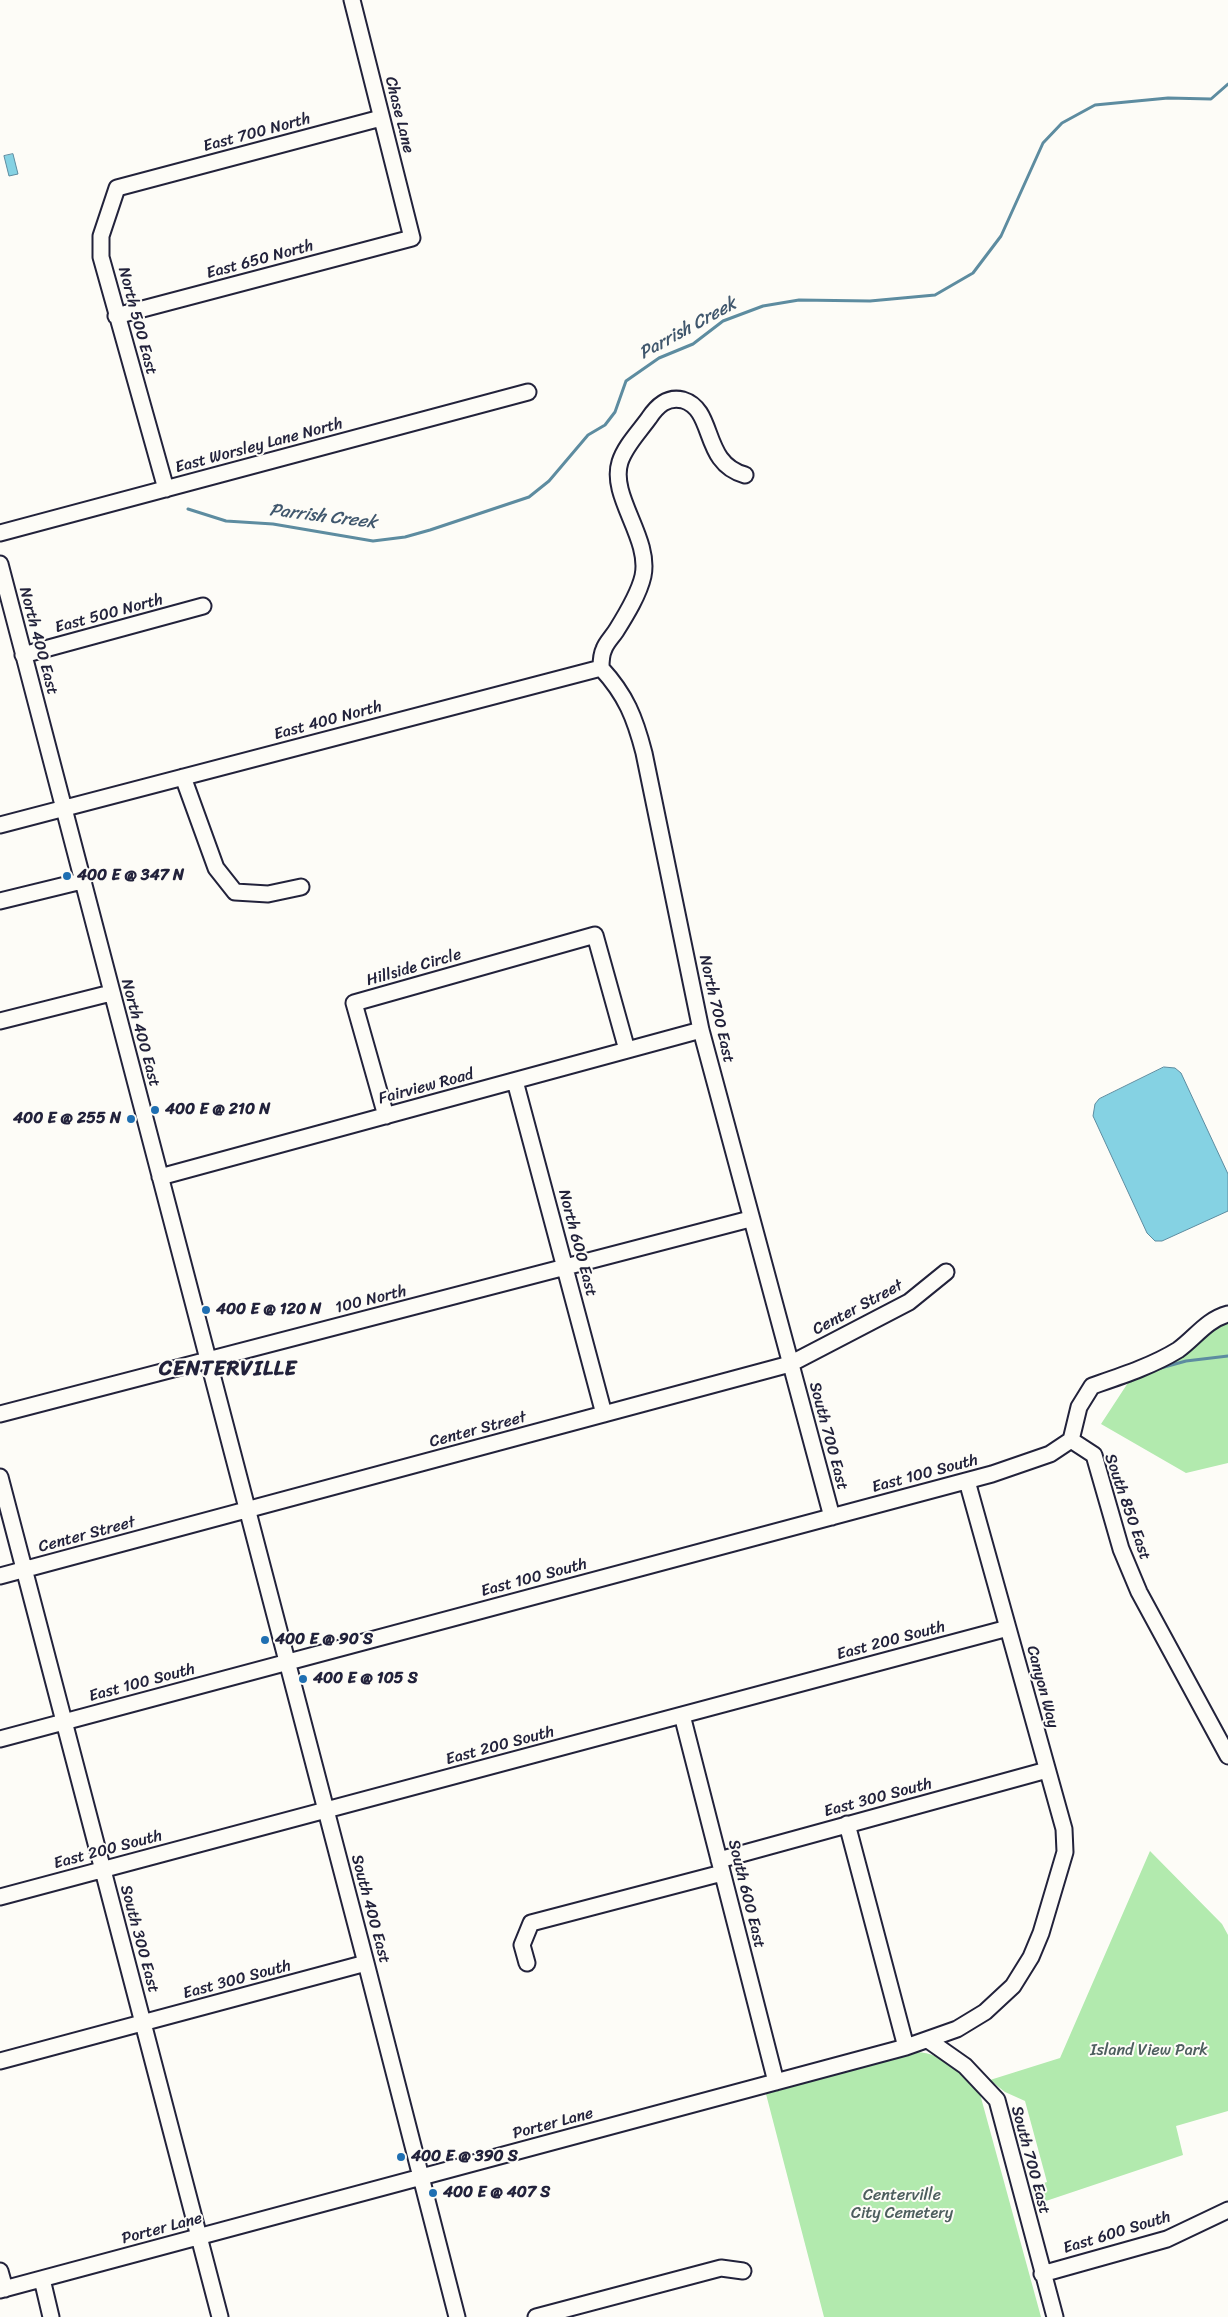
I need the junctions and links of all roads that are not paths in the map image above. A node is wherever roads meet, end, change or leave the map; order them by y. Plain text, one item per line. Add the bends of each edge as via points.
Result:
1 (352, 0) edge
2 (381, 118) junction
3 (142, 181) joint
4 (412, 238) joint
5 (116, 316) junction
6 (528, 392) dead end
7 (746, 475) dead end
8 (166, 489) junction
9 (0, 533) edge
10 (0, 564) edge
11 (203, 606) dead end
12 (24, 656) junction
13 (600, 668) junction
14 (183, 777) junction
15 (64, 809) junction
16 (0, 825) edge
17 (82, 881) junction
18 (301, 888) dead end
19 (0, 901) edge
20 (111, 993) junction
21 (0, 1021) edge
22 (701, 1030) junction
23 (627, 1050) junction
24 (516, 1081) junction
25 (386, 1116) junction
26 (160, 1177) junction
27 (750, 1220) junction
28 (565, 1267) junction
29 (946, 1272) dead end
30 (1228, 1314) edge
31 (208, 1360) junction
32 (790, 1364) junction
33 (0, 1414) edge
34 (604, 1414) junction
35 (1071, 1440) junction
36 (0, 1478) edge
37 (967, 1481) junction
38 (247, 1510) junction
39 (832, 1517) junction
40 (23, 1570) junction
41 (0, 1576) edge
42 (1008, 1628) junction
43 (288, 1662) junction
44 (682, 1715) junction
45 (64, 1722) junction
46 (0, 1739) edge
47 (1228, 1756) edge
48 (1047, 1770) junction
49 (326, 1810) junction
50 (847, 1824) junction
51 (721, 1866) junction
52 (102, 1870) junction
53 (0, 1897) edge
54 (1050, 1902) joint
55 (527, 1962) dead end
56 (366, 1963) junction
57 (143, 2023) junction
58 (928, 2040) junction
59 (906, 2047) junction
60 (0, 2061) edge
61 (776, 2082) junction
62 (421, 2179) junction
63 (1228, 2210) edge
64 (199, 2238) junction
65 (0, 2270) edge
66 (743, 2271) dead end
67 (1042, 2274) junction
68 (42, 2279) junction
69 (2, 2290) edge
70 (51, 2317) edge
71 (220, 2317) edge
72 (457, 2317) edge
73 (536, 2317) edge
74 (1055, 2317) edge

1 - 2 street, Chase Lane
2 - 3 street, East 700 North
2 - 4 street, Chase Lane
3 - 5 street, North 500 East via 117,188 101,236 101,257
4 - 5 street, East 650 North
5 - 8 street, North 500 East
6 - 8 street, East Worsley Lane North
7 - 13 street via 733,472 724,465 694,406 677,399 656,408 619,464 618,481 642,550 643,577 630,606 604,647
8 - 9 street, East Worsley Lane North
10 - 12 street, North 400 East
11 - 12 street, East 500 North
12 - 15 street, North 400 East
13 - 14 street, East 400 North
13 - 22 street, North 700 East via 613,681 635,718
14 - 15 street, East 400 North
14 - 18 street via 216,868 235,892 268,894
15 - 16 street, East 400 North
15 - 17 street, North 400 East
17 - 19 street
17 - 20 street, North 400 East
20 - 21 street
20 - 26 street, North 400 East
22 - 23 street, Fairview Road
22 - 27 street, North 700 East
23 - 24 street, Fairview Road
23 - 25 street, Hillside Circle via 595,936 354,1003
24 - 25 street, Fairview Road
24 - 28 street, North 600 East
25 - 26 street, Fairview Road
26 - 31 street, North 400 East
27 - 28 street, 100 North
27 - 32 street, North 700 East
28 - 31 street, 100 North
28 - 34 street, North 600 East
29 - 32 street, Center Street via 909,1302
30 - 35 street via 1205,1326 1178,1349 1139,1369 1092,1386 1079,1407
31 - 33 street, 100 North
31 - 38 street, North 400 East
32 - 34 street, Center Street
32 - 39 street, South 700 East
34 - 38 street, Center Street
35 - 37 street, East 100 South via 1050,1454
35 - 47 street, South 850 East via 1094,1455 1122,1549 1139,1592
36 - 40 street, South 300 East
37 - 39 street, East 100 South
37 - 42 street, Canyon Way
38 - 40 street, Center Street
38 - 43 street, South 400 East
39 - 43 street, East 100 South
40 - 41 street, Center Street
40 - 45 street, South 300 East
42 - 44 street, East 200 South
42 - 48 street, Canyon Way
43 - 45 street, East 100 South
43 - 49 street, South 400 East
44 - 49 street, East 200 South
44 - 51 street, South 600 East
45 - 46 street, East 100 South
45 - 52 street, South 300 East
48 - 50 street, East 300 South
48 - 54 street, Canyon Way via 1064,1829 1065,1852
49 - 52 street, East 200 South
49 - 56 street, South 400 East
50 - 51 street, East 300 South
50 - 59 street
51 - 55 street, East 300 South via 531,1923 522,1946
51 - 61 street, South 600 East
52 - 53 street, East 200 South
52 - 57 street, South 300 East
54 - 58 street, Porter Lane via 1031,1957 1013,1986 986,2012 957,2029
56 - 57 street, East 300 South
56 - 62 street, South 400 East
57 - 60 street, East 300 South
57 - 64 street, South 300 East
58 - 59 street, Porter Lane
58 - 67 street, South 700 East via 965,2066 997,2100
59 - 61 street, Porter Lane
61 - 62 street, Porter Lane
62 - 64 street, Porter Lane
62 - 72 street, South 400 East
63 - 67 street, East 600 South via 1168,2239
64 - 68 street, Porter Lane
64 - 71 street, South 300 East
65 - 69 street
66 - 73 street via 722,2268
67 - 74 street, South 700 East
68 - 69 street, Porter Lane
68 - 70 street

